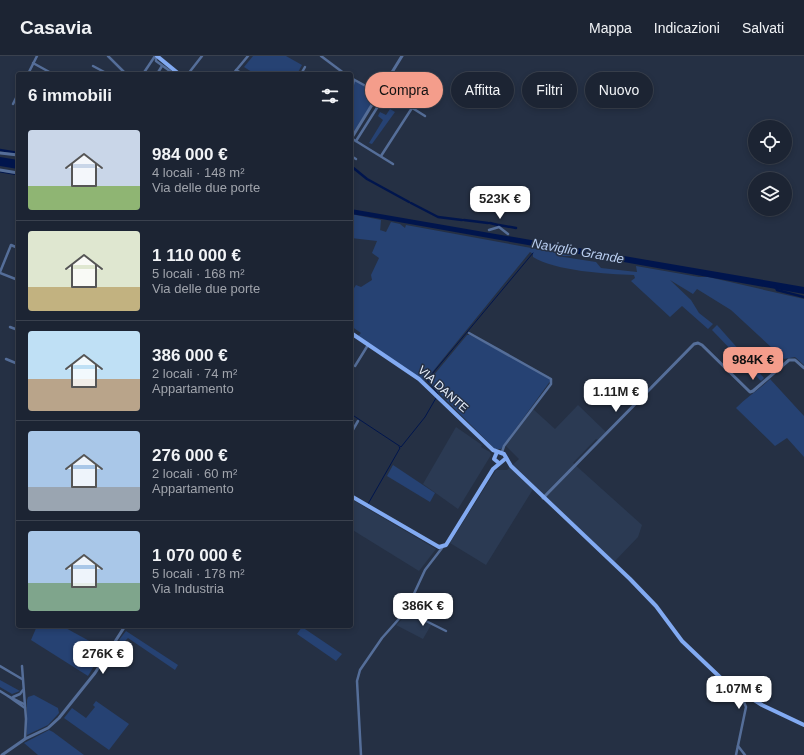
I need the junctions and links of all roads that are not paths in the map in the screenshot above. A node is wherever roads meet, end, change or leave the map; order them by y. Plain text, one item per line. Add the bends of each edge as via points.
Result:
1 (37, 56) edge
2 (108, 56) edge
3 (156, 56) edge
4 (202, 56) edge
5 (248, 56) edge
6 (321, 56) edge
7 (402, 56) edge
8 (152, 61) junction
9 (156, 61) junction
10 (33, 63) junction
11 (93, 66) dead end
12 (162, 66) junction
13 (305, 67) dead end
14 (236, 70) joint
15 (29, 72) edge
16 (49, 72) edge
17 (104, 72) edge
18 (124, 72) edge
19 (144, 72) edge
20 (158, 72) edge
21 (171, 72) edge
22 (176, 72) edge
23 (190, 72) edge
24 (240, 72) edge
25 (302, 72) edge
26 (342, 72) edge
27 (353, 80) edge
28 (365, 86) edge
29 (16, 98) edge
30 (13, 104) dead end
31 (377, 108) edge
32 (412, 108) joint
33 (425, 116) dead end
34 (353, 135) edge
35 (353, 139) edge
36 (356, 141) junction
37 (0, 153) edge
38 (16, 155) edge
39 (381, 156) junction
40 (353, 157) edge
41 (356, 159) dead end
42 (393, 164) dead end
43 (0, 170) edge
44 (16, 173) edge
45 (489, 230) dead end
46 (508, 234) dead end
47 (16, 247) edge
48 (0, 273) edge
49 (16, 279) edge
50 (10, 327) dead end
51 (16, 329) edge
52 (469, 333) dead end
53 (353, 334) edge
54 (369, 344) junction
55 (6, 359) dead end
56 (16, 363) edge
57 (355, 366) dead end
58 (804, 368) edge
59 (358, 421) dead end
60 (353, 428) edge
61 (500, 452) junction
62 (494, 460) junction
63 (502, 461) junction
64 (492, 472) junction
65 (353, 497) edge
66 (543, 498) junction
67 (442, 548) junction
68 (406, 611) junction
69 (124, 628) edge
70 (446, 630) dead end
71 (0, 666) edge
72 (22, 666) dead end
73 (22, 679) junction
74 (732, 688) junction
75 (23, 689) junction
76 (0, 691) edge
77 (10, 697) junction
78 (25, 704) junction
79 (25, 708) junction
80 (804, 725) edge
81 (25, 739) junction
82 (738, 746) junction
83 (2, 755) edge
84 (361, 755) edge
85 (736, 755) edge
86 (745, 755) edge

1 - 10 street
2 - 18 street
3 - 8 street
3 - 9 street
3 - 22 main road
4 - 23 street
5 - 14 street
6 - 26 street
7 - 34 street
8 - 9 street
8 - 19 street
9 - 12 street
10 - 15 street
10 - 16 street
11 - 17 street
12 - 20 street
12 - 21 street
13 - 25 street
14 - 24 street
27 - 28 street
29 - 30 street
31 - 36 street
32 - 33 street
32 - 39 street
35 - 36 street
36 - 39 street
37 - 38 street
39 - 42 street
40 - 41 street
43 - 44 street
45 - 46 street via 499,225
47 - 48 street via 10,245
48 - 49 street
50 - 51 street
52 - 61 street via 552,379 551,384
53 - 54 main road, VIA DANTE
54 - 57 street
54 - 61 main road, VIA DANTE via 419,379
55 - 56 street
58 - 66 street via 795,360 789,360 750,392 702,345 694,344
59 - 60 street
61 - 62 main road via 494,456
61 - 63 main road
62 - 63 main road
62 - 64 main road
63 - 64 main road
63 - 66 main road via 511,466
64 - 67 main road
65 - 67 main road
66 - 74 main road via 630,579 656,606 682,640
67 - 68 street via 425,570
68 - 70 street
68 - 84 street via 382,638 358,674
69 - 81 street via 95,673 59,718 48,728
71 - 73 street
72 - 73 street
73 - 75 street
74 - 80 main road via 778,714
74 - 82 street via 731,697 744,702 746,706
75 - 77 street via 20,694
75 - 78 street
76 - 77 street
77 - 78 street
77 - 79 street
78 - 79 street
79 - 81 street
81 - 83 street
82 - 85 street
82 - 86 street

